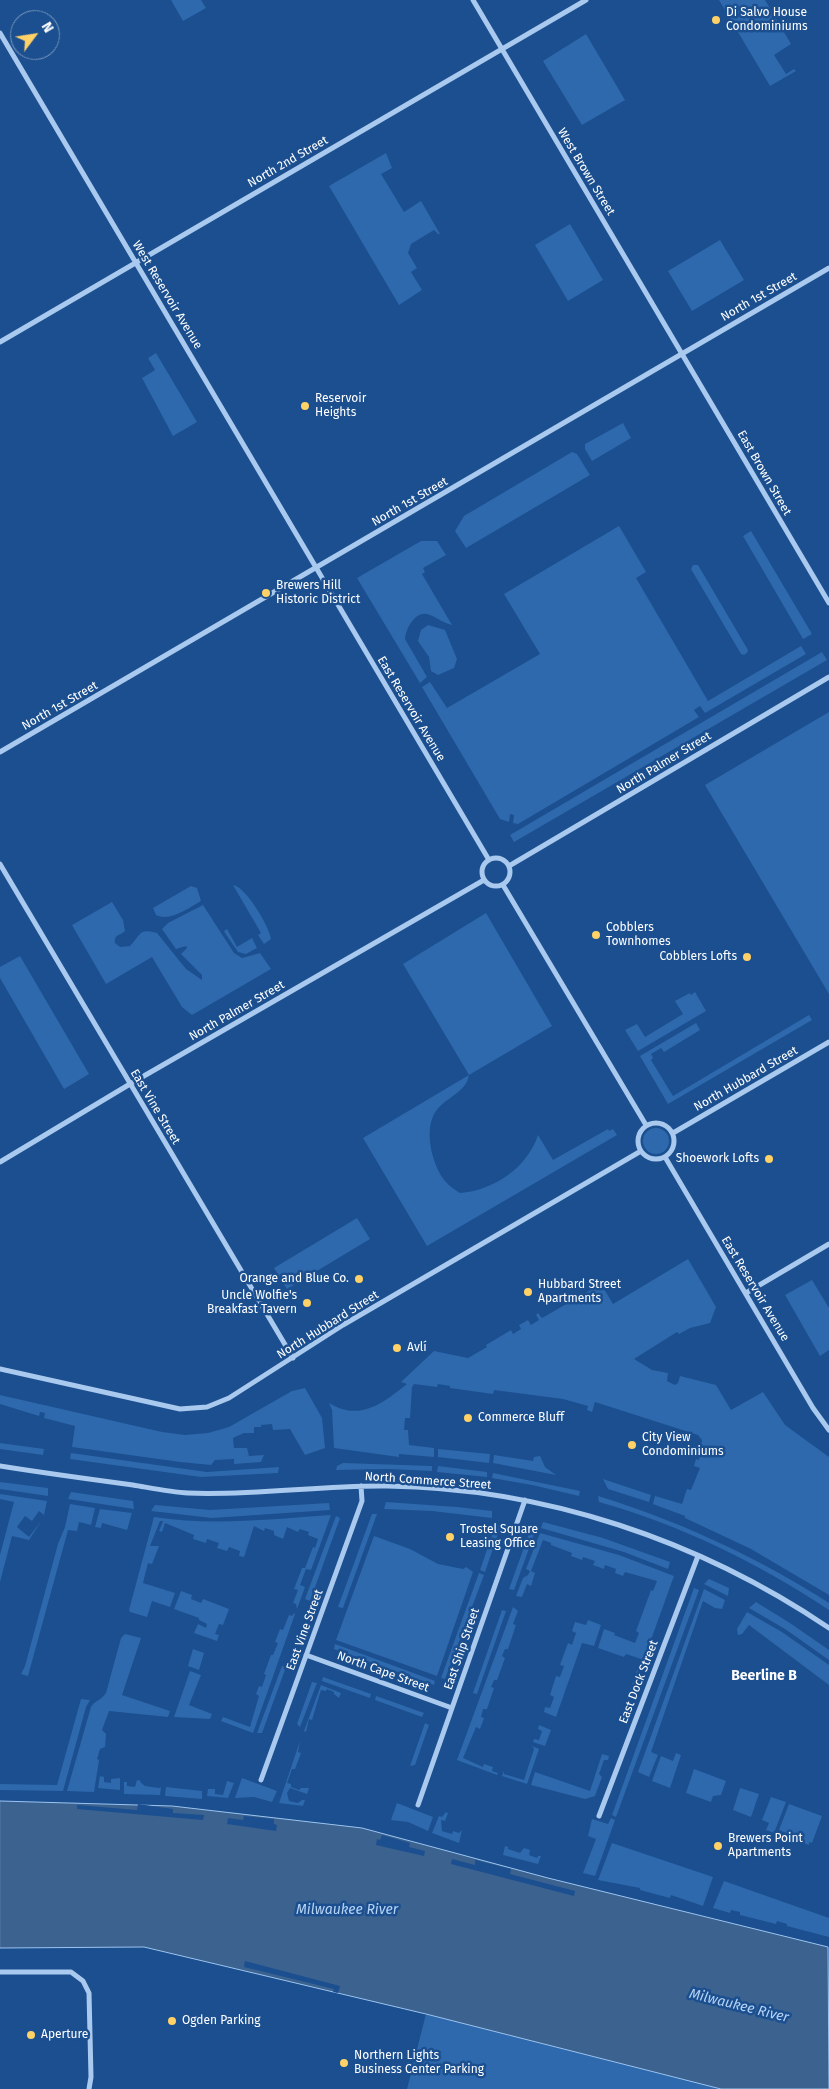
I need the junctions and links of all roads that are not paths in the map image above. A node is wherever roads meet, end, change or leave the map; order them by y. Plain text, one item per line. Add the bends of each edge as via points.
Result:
1 (473, 0) edge
2 (586, 0) edge
3 (0, 33) edge
4 (502, 49) junction
5 (136, 262) junction
6 (829, 268) edge
7 (0, 342) edge
8 (682, 353) junction
9 (316, 569) junction
10 (829, 603) edge
11 (829, 677) edge
12 (0, 752) edge
13 (489, 860) junction
14 (0, 864) edge
15 (510, 866) junction
16 (484, 880) junction
17 (503, 885) junction
18 (829, 1042) edge
19 (130, 1084) junction
20 (646, 1126) junction
21 (673, 1133) junction
22 (641, 1151) junction
23 (665, 1157) junction
24 (0, 1162) edge
25 (829, 1244) edge
26 (746, 1293) junction
27 (293, 1358) junction
28 (0, 1369) edge
29 (829, 1430) edge
30 (0, 1466) edge
31 (361, 1486) junction
32 (525, 1500) junction
33 (698, 1556) junction
34 (829, 1628) edge
35 (306, 1654) junction
36 (452, 1708) junction
37 (261, 1780) dead end
38 (418, 1805) dead end
39 (599, 1816) dead end
40 (0, 1972) edge
41 (89, 2089) edge

1 - 4 street, West Brown Street
2 - 4 street, North 2nd Street
3 - 5 street, West Reservoir Avenue
4 - 5 street, North 2nd Street
4 - 8 street, West Brown Street
5 - 7 street, North 2nd Street
5 - 9 street, West Reservoir Avenue
6 - 8 street, North 1st Street
8 - 9 street, North 1st Street
8 - 10 street, East Brown Street
9 - 12 street, North 1st Street
9 - 13 street, East Reservoir Avenue
11 - 15 street, North Palmer Street
13 - 15 street via 500,858
13 - 16 street via 482,869
14 - 19 street, East Vine Street
15 - 17 street via 511,874
16 - 17 street via 491,886
16 - 19 street, North Palmer Street
17 - 20 street
18 - 21 street, North Hubbard Street
19 - 24 street, North Palmer Street
19 - 27 street, East Vine Street
20 - 21 street via 661,1123
20 - 22 street via 638,1137
21 - 23 street via 673,1149
22 - 23 street via 649,1158
22 - 27 street, North Hubbard Street via 343,1325
23 - 26 street, East Reservoir Avenue
25 - 26 street
26 - 29 street, East Reservoir Avenue
27 - 28 street, North Hubbard Street via 229,1398 196,1409 180,1409
30 - 31 street, North Commerce Street via 184,1493
31 - 32 street, North Commerce Street via 456,1490
31 - 35 street, East Vine Street via 362,1501
32 - 33 street, North Commerce Street via 664,1540
32 - 36 street, East Ship Street
33 - 34 street, North Commerce Street via 796,1606
33 - 39 street, East Dock Street
35 - 36 street, North Cape Street
35 - 37 street, East Vine Street
36 - 38 street, East Ship Street
40 - 41 street via 71,1972 82,1981 89,1993

